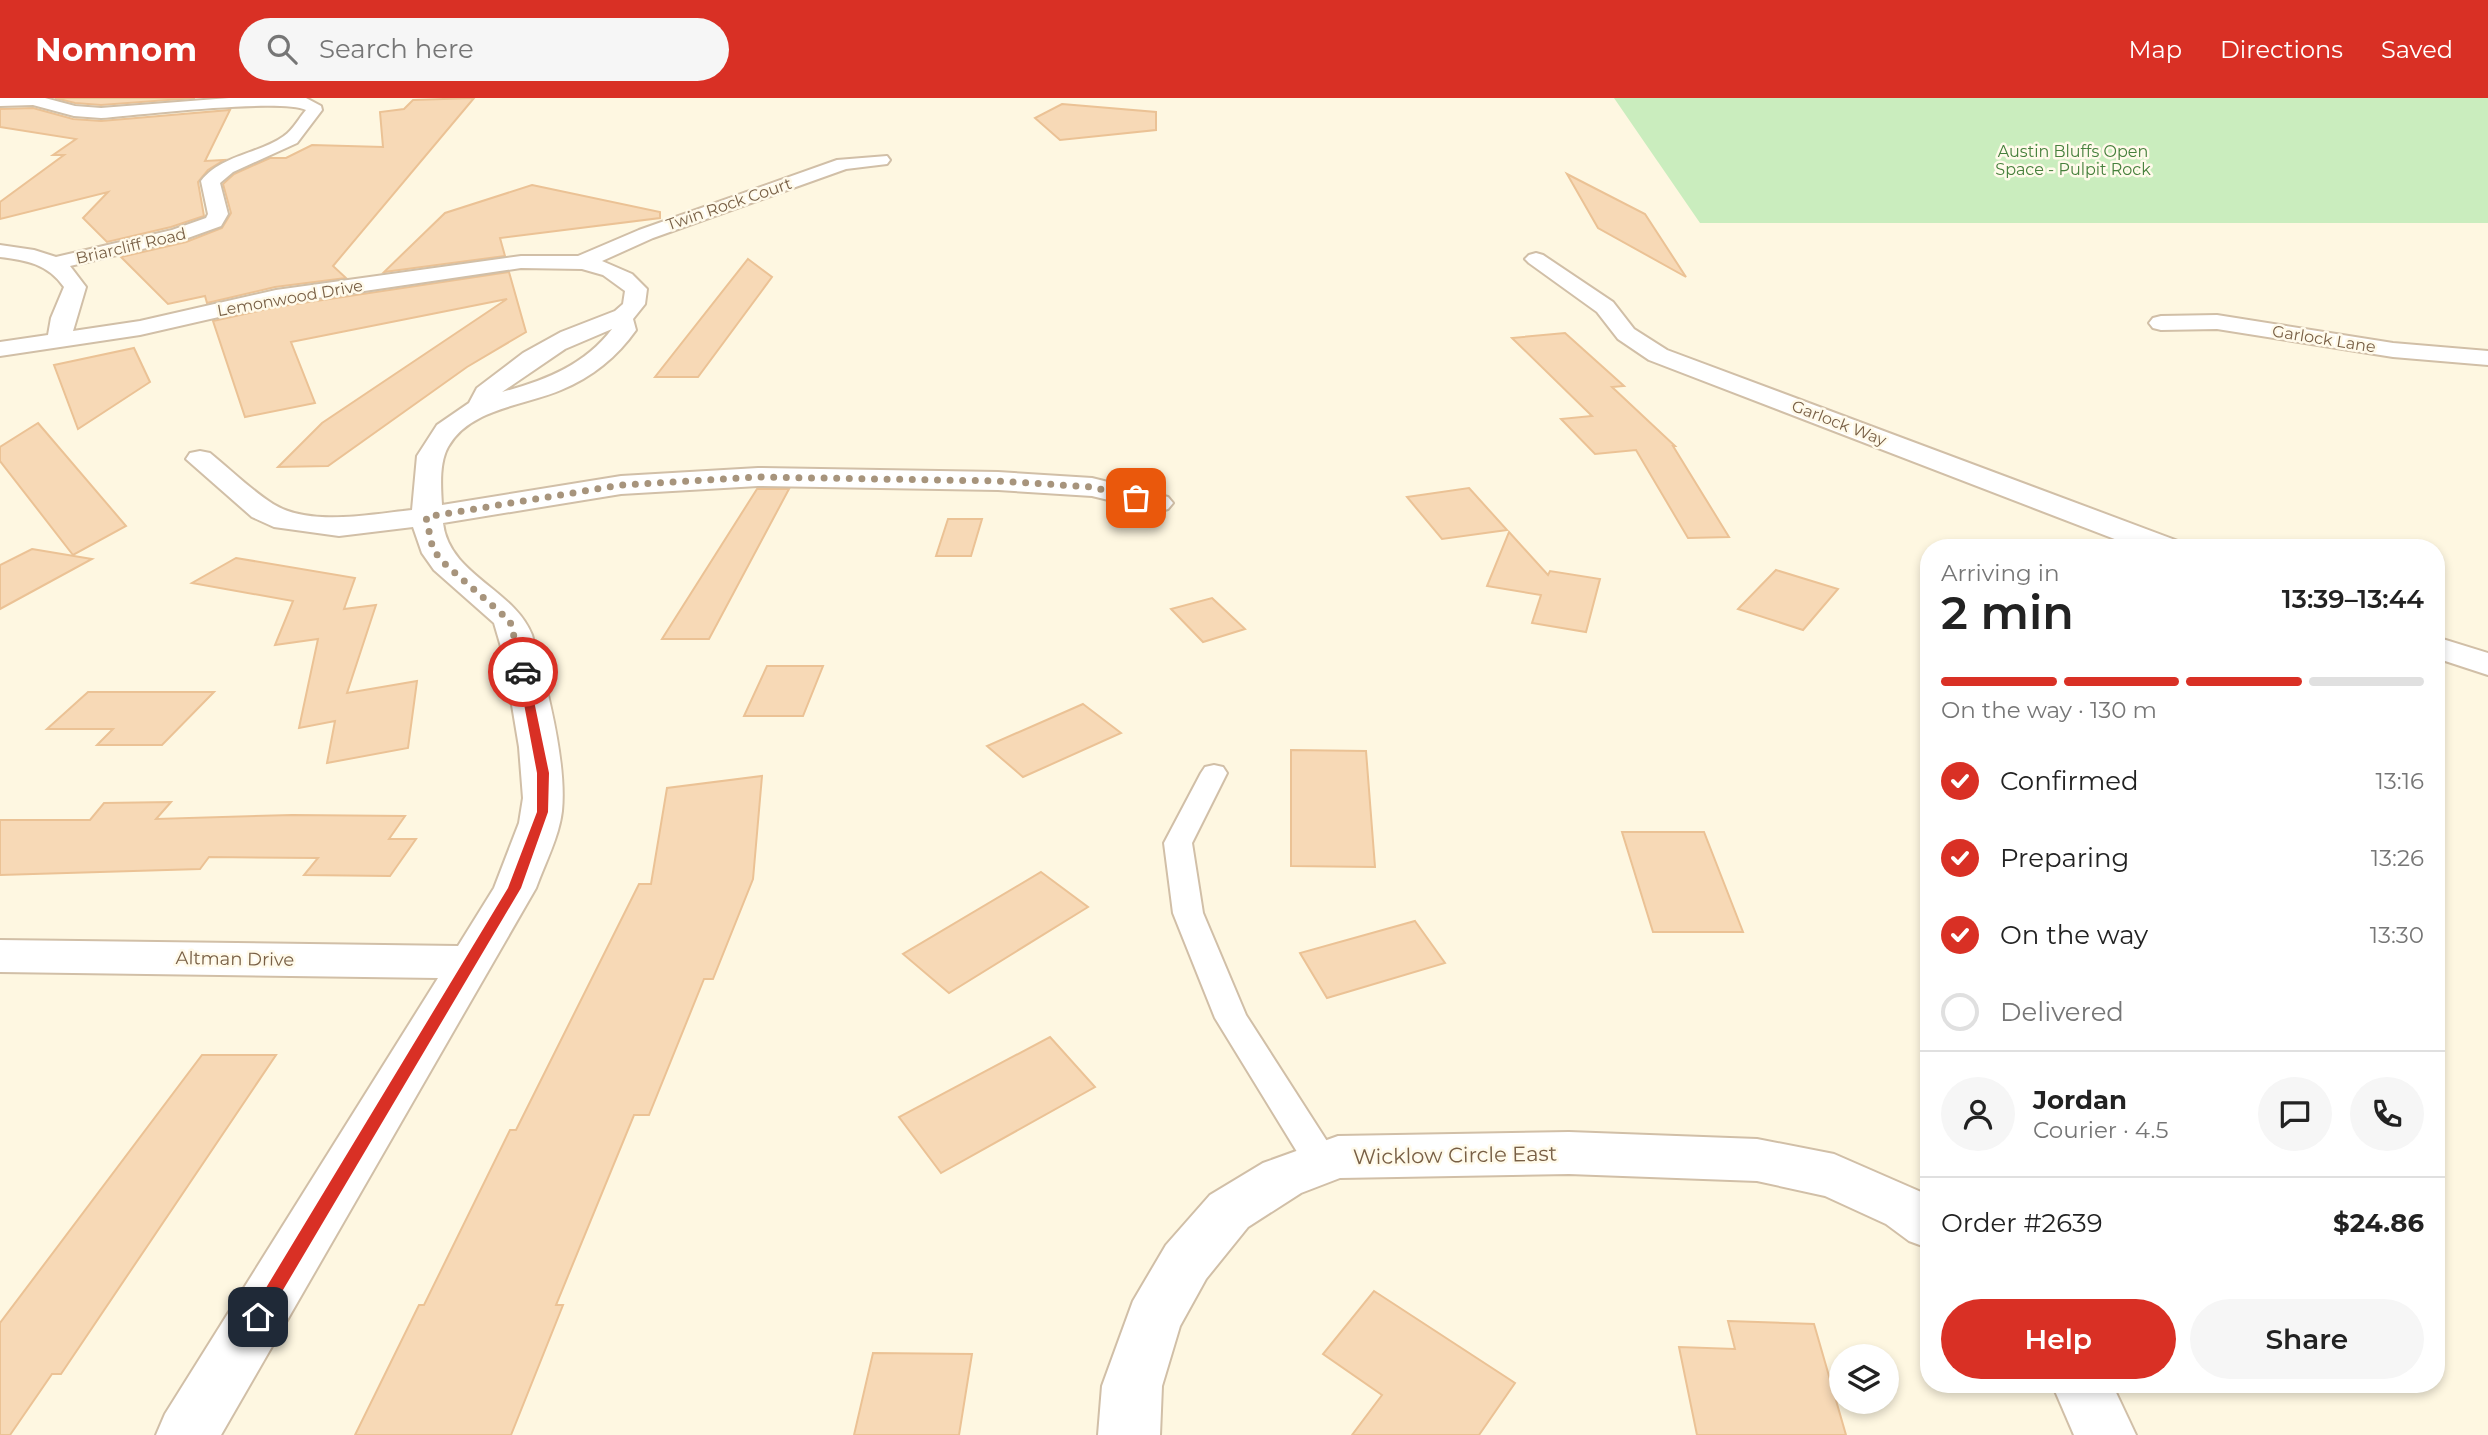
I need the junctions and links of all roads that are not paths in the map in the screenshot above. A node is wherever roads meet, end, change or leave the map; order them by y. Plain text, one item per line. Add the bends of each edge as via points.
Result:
1 (0, 101) edge
2 (881, 160) dead end
3 (0, 251) edge
4 (1536, 259) dead end
5 (581, 262) junction
6 (56, 263) junction
7 (621, 318) junction
8 (2161, 324) dead end
9 (59, 341) junction
10 (0, 349) edge
11 (2488, 358) edge
12 (481, 405) junction
13 (200, 459) dead end
14 (1158, 503) dead end
15 (426, 517) junction
16 (2143, 539) edge
17 (2445, 650) edge
18 (2488, 664) edge
19 (1214, 773) dead end
20 (0, 956) edge
21 (471, 962) junction
22 (1323, 1163) junction
23 (1920, 1219) edge
24 (2086, 1393) edge
25 (187, 1435) edge
26 (1129, 1435) edge
27 (2105, 1435) edge

1 - 6 street, Briarcliff Road via 34,100 102,113 263,100 313,106 292,139 210,181 218,214 214,222 178,236
2 - 5 street, Twin Rock Court via 843,164
3 - 6 street
4 - 16 street, Garlock Way via 1605,307 1626,334 1658,355
5 - 7 street via 615,271 636,289 637,298
5 - 9 street, Lemonwood Drive via 521,262 328,289
6 - 9 street via 75,287
7 - 12 street via 584,330 534,356 485,393
7 - 12 street via 624,330 615,343 574,375
8 - 11 street, Garlock Lane via 2217,322 2393,351
9 - 10 street, Lemonwood Drive
12 - 15 street via 459,419 434,447 428,463
13 - 15 street via 263,512 285,521 339,527
14 - 15 street via 1092,487 758,477 621,485
15 - 21 street via 439,558 510,621 543,773 542,812 530,849 514,888
17 - 18 street
19 - 22 lane via 1178,843 1188,913 1231,1018
20 - 21 street, Altman Drive
21 - 25 street
22 - 23 street, Wicklow Circle East via 1338,1157 1569,1153 1757,1160 1834,1176
22 - 26 street, Wicklow Circle East via 1282,1178 1229,1211 1186,1262 1153,1319 1132,1386
24 - 27 street

